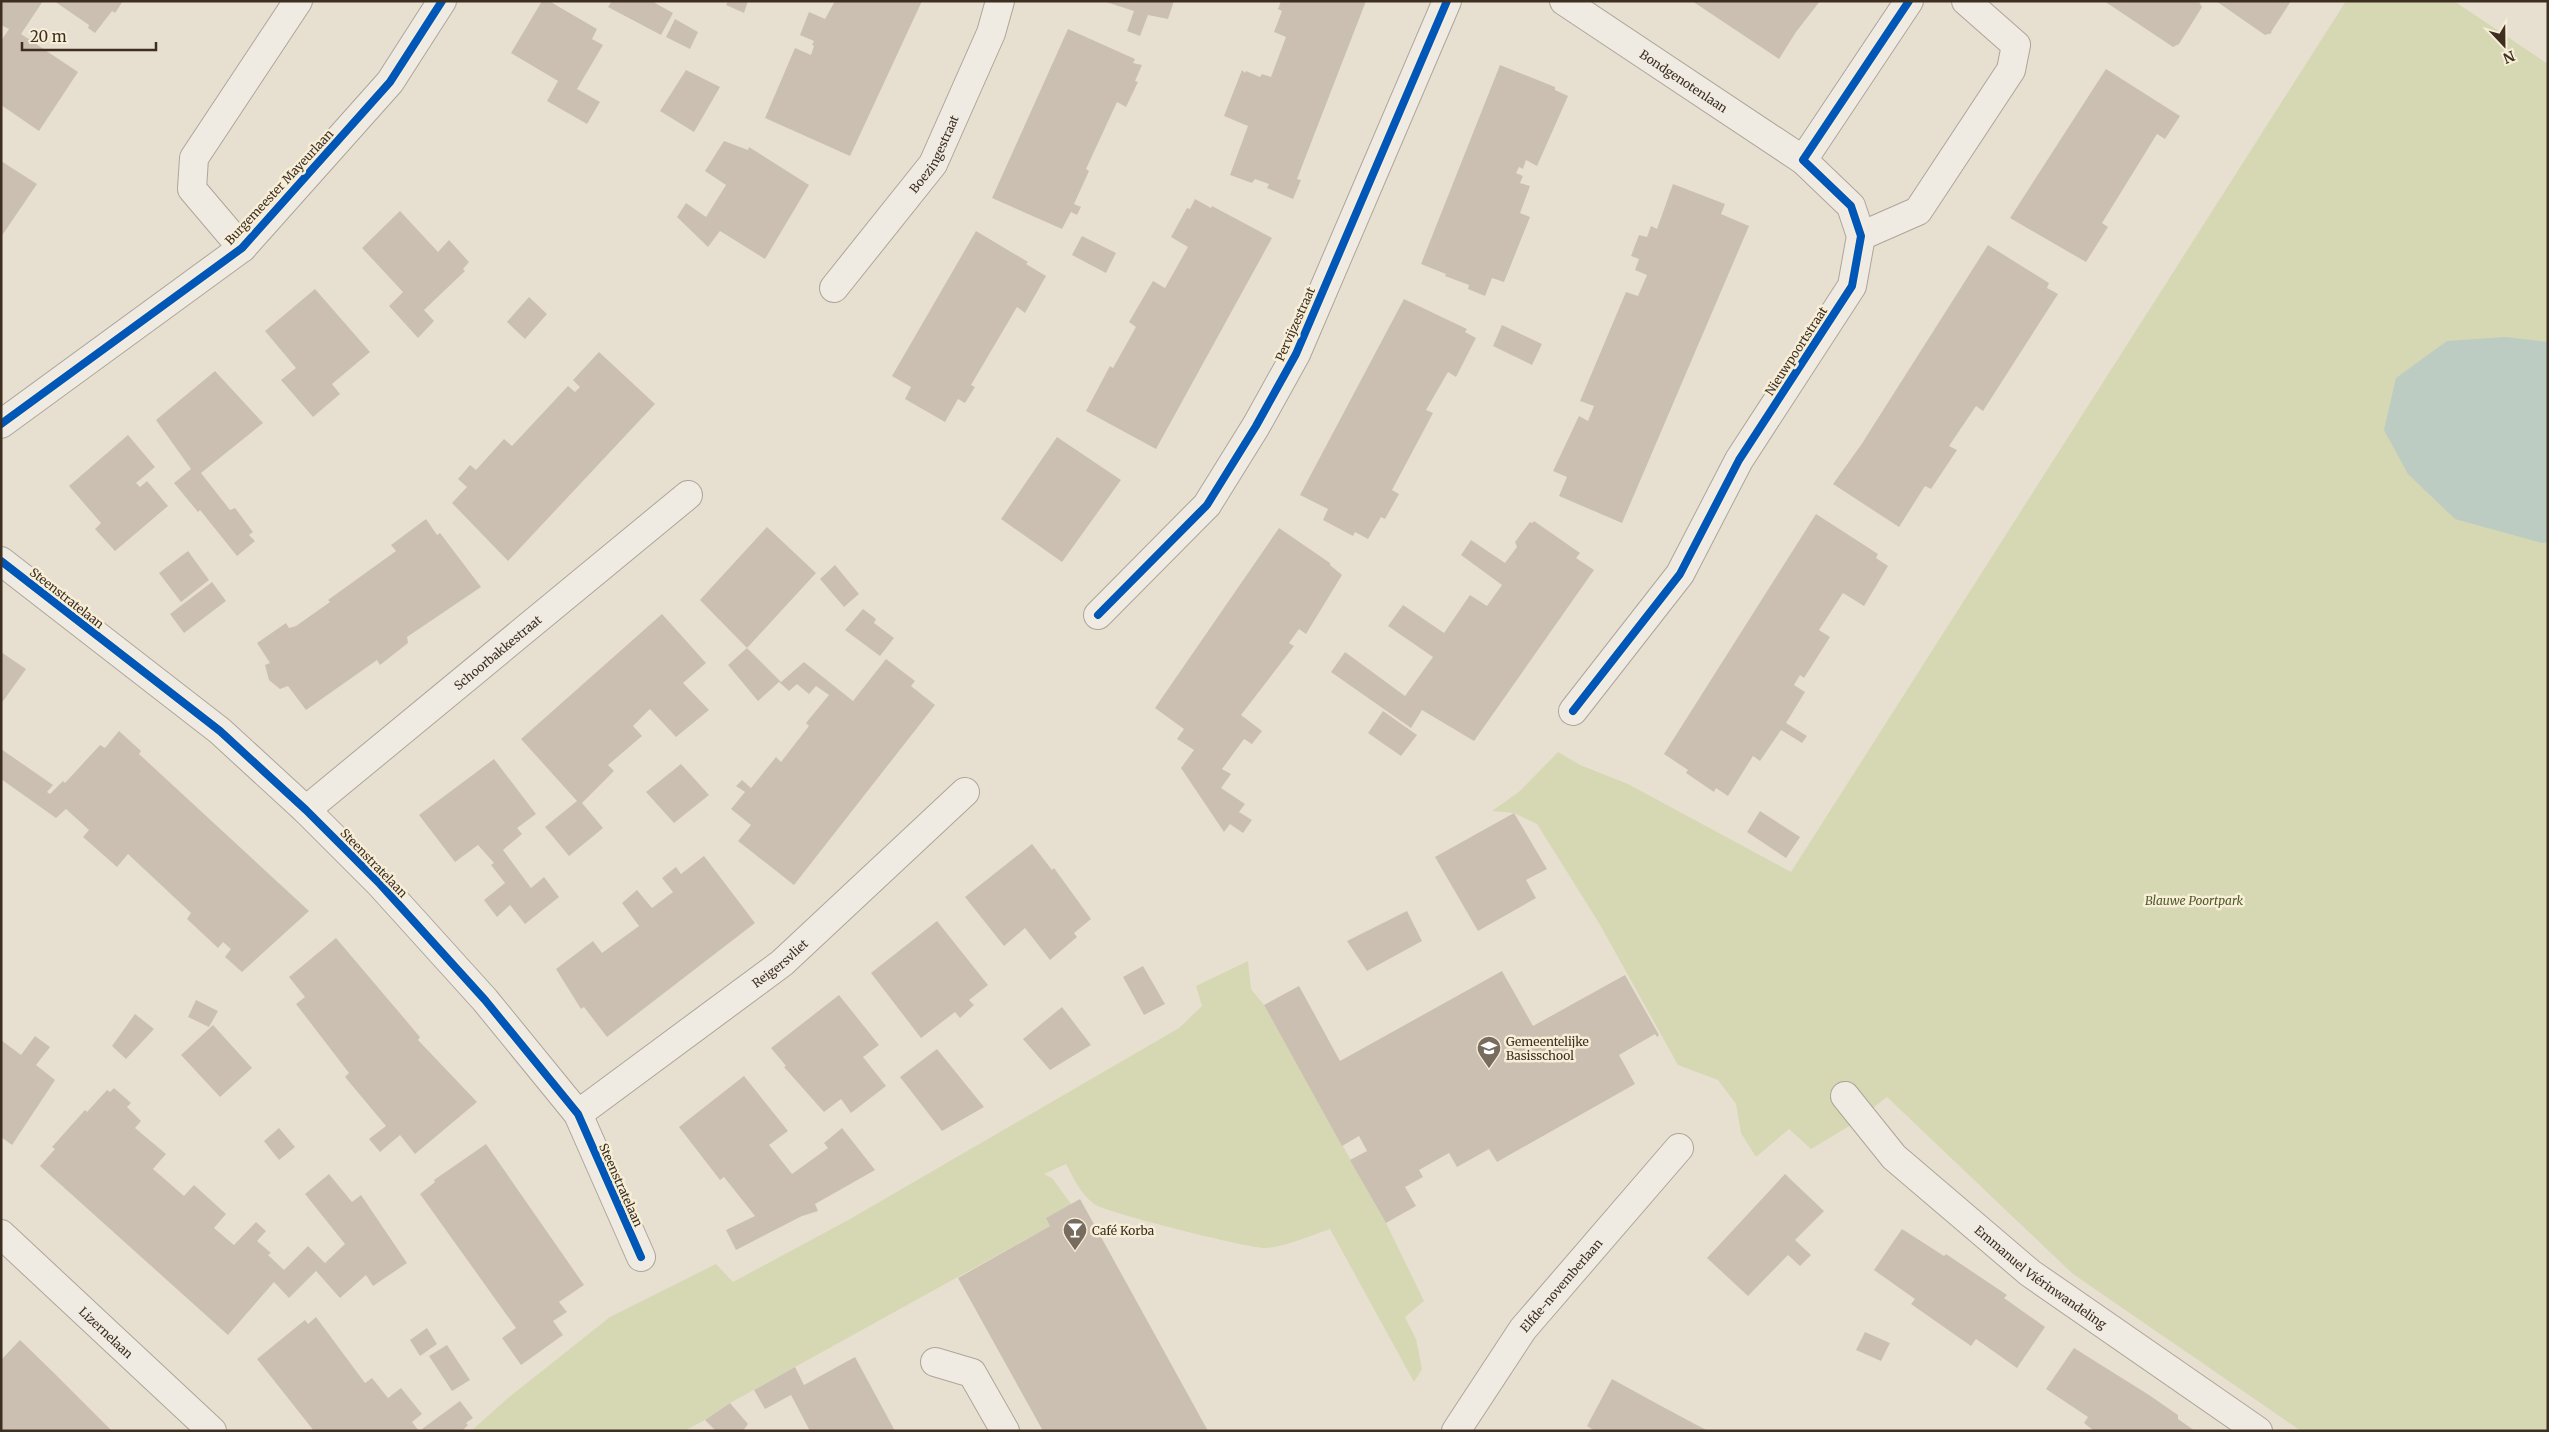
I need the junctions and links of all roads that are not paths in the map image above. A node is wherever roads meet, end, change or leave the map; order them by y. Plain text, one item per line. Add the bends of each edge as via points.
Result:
1 (298, 1) edge
2 (442, 1) edge
3 (1000, 1) edge
4 (1447, 1) edge
5 (1564, 1) edge
6 (1908, 1) edge
7 (1966, 1) edge
8 (1803, 160) junction
9 (1861, 236) junction
10 (242, 248) junction
11 (834, 288) dead end
12 (1, 424) edge
13 (688, 494) dead end
14 (1, 561) edge
15 (1098, 615) dead end
16 (1573, 711) dead end
17 (965, 792) dead end
18 (306, 810) junction
19 (1845, 1096) dead end
20 (578, 1114) junction
21 (1679, 1148) dead end
22 (1, 1234) edge
23 (641, 1257) dead end
24 (935, 1362) dead end
25 (212, 1431) edge
26 (1004, 1431) edge
27 (1456, 1431) edge
28 (2258, 1431) edge

1 - 10 street, Burgemeester Mayeurlaan via 194,158 192,189
2 - 10 street, Burgemeester Mayeurlaan via 390,82
3 - 11 street, Boezingestraat via 991,33 933,164
4 - 15 street, Pervijzestraat via 1296,354 1256,426 1206,505
5 - 8 street, Bondgenotenlaan
6 - 8 street
7 - 9 street via 2016,45 2011,70 1918,211
8 - 9 street, Nieuwpoortstraat via 1851,206
9 - 16 street, Nieuwpoortstraat via 1852,286 1739,460 1680,574
10 - 12 street, Burgemeester Mayeurlaan
13 - 18 street, Schoorbakkestraat
14 - 18 street, Steenstratelaan via 220,731
17 - 20 street, Reigersvliet via 782,963
18 - 20 street, Steenstratelaan via 380,884 485,1000
19 - 28 street, Emmanuel Viérinwandeling via 1894,1157 2030,1273
20 - 23 street, Steenstratelaan
21 - 27 street, Elfde-novemberlaan via 1523,1330
22 - 25 street, Lizernelaan
24 - 26 street via 972,1373

